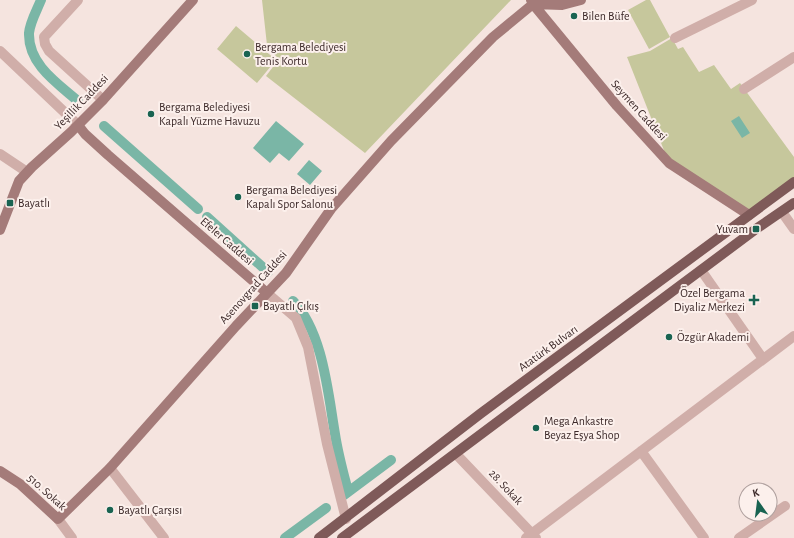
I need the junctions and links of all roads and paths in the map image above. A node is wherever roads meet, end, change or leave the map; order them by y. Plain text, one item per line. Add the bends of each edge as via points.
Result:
1 (78, 0) edge
2 (192, 0) edge
3 (581, 0) edge
4 (752, 0) edge
5 (532, 2) edge
6 (675, 38) dead end
7 (0, 51) edge
8 (794, 57) edge
9 (744, 89) dead end
10 (103, 100) junction
11 (78, 125) junction
12 (0, 154) edge
13 (27, 172) junction
14 (794, 182) edge
15 (794, 203) edge
16 (782, 212) junction
17 (749, 215) junction
18 (794, 229) edge
19 (0, 230) edge
20 (701, 270) junction
21 (267, 293) junction
22 (794, 336) edge
23 (763, 359) junction
24 (641, 451) junction
25 (456, 454) junction
26 (110, 468) junction
27 (0, 471) edge
28 (785, 506) dead end
29 (58, 519) junction
30 (346, 519) junction
31 (531, 536) edge
32 (72, 538) edge
33 (164, 538) edge
34 (319, 538) edge
35 (342, 538) edge
36 (704, 538) edge
37 (739, 538) edge

1 - 10 street via 44,37 45,44
2 - 10 main road, Yeşillik Caddesi
3 - 5 main road via 562,5
4 - 6 street
5 - 17 main road, Seymen Caddesi via 617,106 669,163
5 - 21 main road, Asenovgrad Caddesi via 492,36 391,141 331,209 286,273
7 - 11 street
8 - 9 street
10 - 11 main road, Yeşillik Caddesi
11 - 13 main road, Yeşillik Caddesi
11 - 21 main road, Efeler Caddesi via 102,150
12 - 13 street
13 - 19 main road, Yeşillik Caddesi via 19,181
14 - 17 main road, Atatürk Bulvarı
15 - 16 main road
16 - 18 street
16 - 20 main road
17 - 30 main road, Atatürk Bulvarı via 480,414
20 - 23 street
20 - 25 main road
21 - 26 main road, Asenovgrad Caddesi
21 - 30 street, Efeler Caddesi via 296,318 308,347 327,444
22 - 23 street
23 - 24 street
24 - 31 street
24 - 36 street
25 - 31 street, 28. Sokak
25 - 35 main road
26 - 29 main road, Asenovgrad Caddesi
26 - 33 street
27 - 29 main road, 510. Sokak via 20,484
28 - 37 street
29 - 32 street, 510. Sokak
30 - 34 main road, Atatürk Bulvarı

